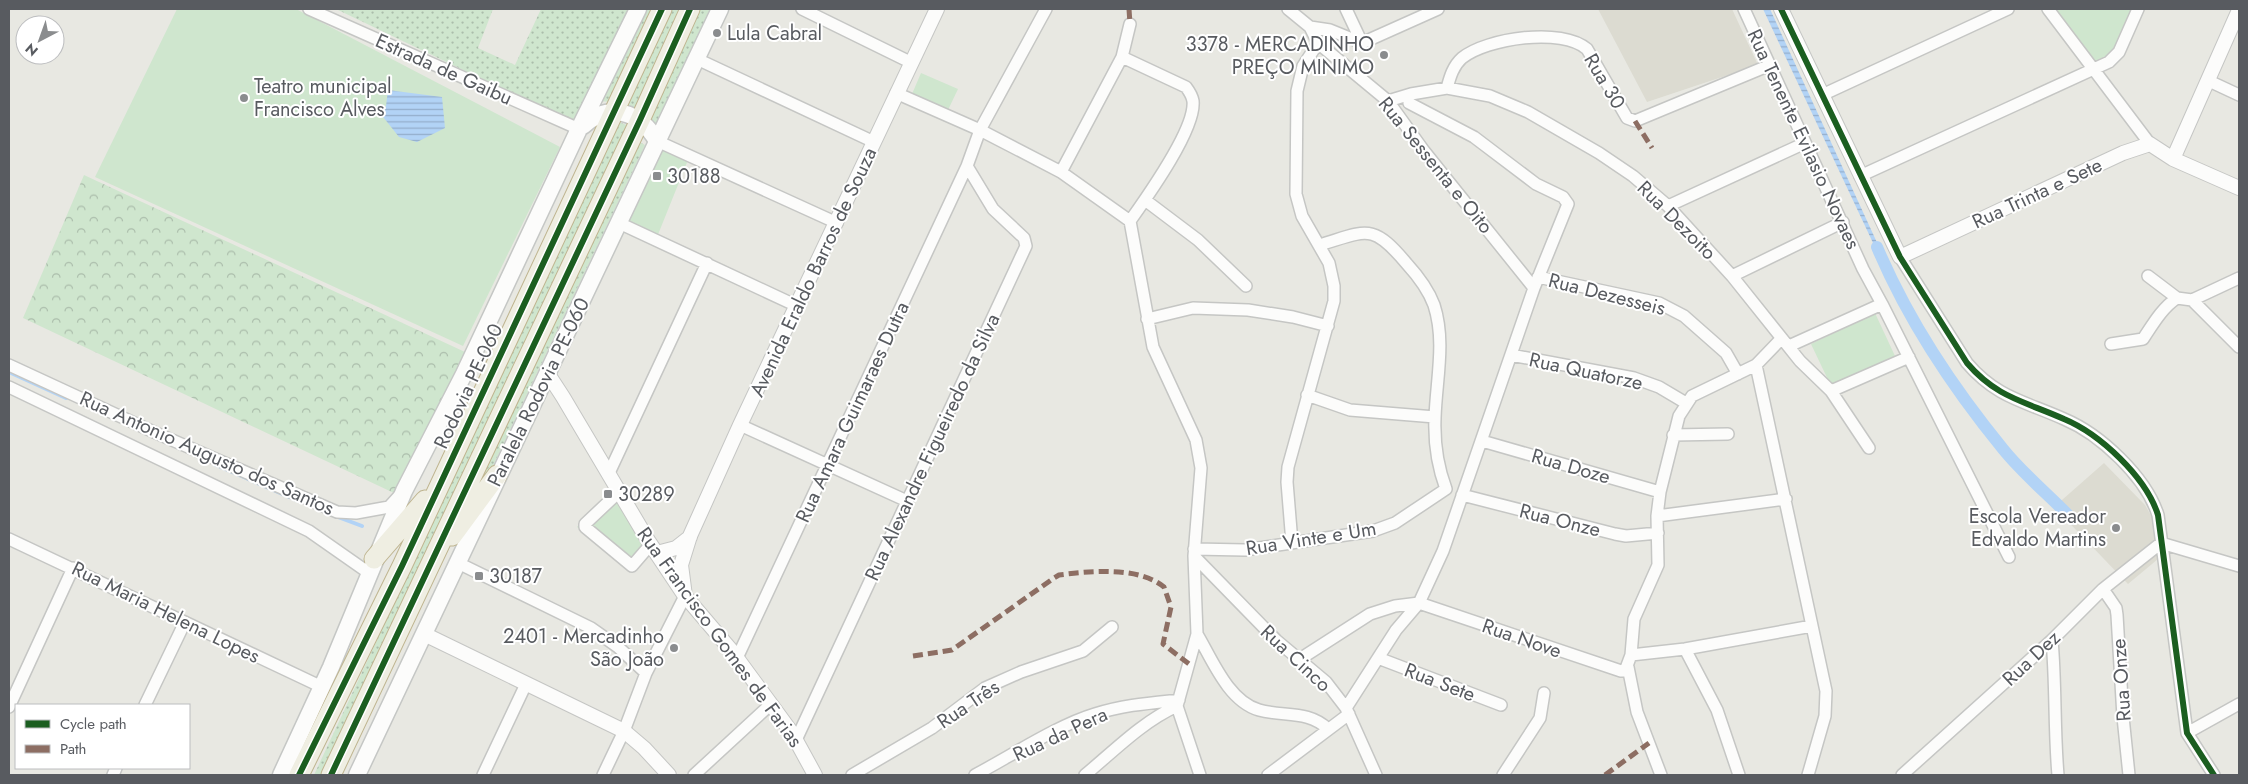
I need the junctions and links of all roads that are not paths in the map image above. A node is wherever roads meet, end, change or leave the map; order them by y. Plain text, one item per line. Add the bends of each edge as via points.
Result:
1 (310, 9) edge
2 (638, 9) edge
3 (662, 9) edge
4 (690, 9) edge
5 (720, 9) edge
6 (802, 9) edge
7 (937, 9) edge
8 (1046, 9) edge
9 (1288, 9) edge
10 (1346, 9) edge
11 (1438, 9) edge
12 (1744, 9) edge
13 (2008, 9) edge
14 (2048, 9) edge
15 (2138, 9) edge
16 (1785, 10) edge
17 (2239, 10) edge
18 (1130, 24) dead end
19 (1310, 27) junction
20 (1318, 43) junction
21 (1362, 43) junction
22 (1122, 58) junction
23 (697, 59) junction
24 (912, 63) junction
25 (1770, 65) junction
26 (2094, 69) junction
27 (2209, 81) junction
28 (1447, 88) junction
29 (896, 92) junction
30 (1822, 95) junction
31 (2239, 95) edge
32 (1388, 101) junction
33 (1409, 103) dead end
34 (616, 112) junction
35 (640, 120) junction
36 (579, 129) junction
37 (980, 130) junction
38 (657, 141) junction
39 (874, 142) junction
40 (1805, 143) junction
41 (2150, 144) junction
42 (2174, 159) junction
43 (967, 166) junction
44 (1061, 172) junction
45 (1860, 176) junction
46 (2239, 188) edge
47 (1145, 200) junction
48 (1668, 206) junction
49 (1130, 221) junction
50 (1843, 222) junction
51 (619, 223) junction
52 (837, 223) junction
53 (1319, 245) junction
54 (1900, 257) junction
55 (707, 263) junction
56 (1732, 276) junction
57 (2148, 276) dead end
58 (2239, 278) edge
59 (1536, 282) junction
60 (1246, 286) dead end
61 (2177, 298) junction
62 (2192, 300) junction
63 (1882, 304) junction
64 (797, 306) junction
65 (1147, 319) junction
66 (1328, 326) junction
67 (1785, 343) junction
68 (2111, 344) dead end
69 (2239, 347) edge
70 (1511, 356) junction
71 (1909, 357) junction
72 (9, 364) edge
73 (1756, 365) junction
74 (548, 374) junction
75 (1738, 374) junction
76 (9, 387) edge
77 (1830, 391) junction
78 (1306, 395) junction
79 (1686, 403) junction
80 (1435, 417) junction
81 (740, 425) junction
82 (1728, 434) dead end
83 (1673, 435) junction
84 (1482, 441) junction
85 (1869, 448) dead end
86 (827, 465) junction
87 (609, 473) junction
88 (497, 475) junction
89 (441, 482) junction
90 (1446, 489) junction
91 (404, 491) junction
92 (620, 492) junction
93 (1660, 492) junction
94 (1462, 493) junction
95 (1786, 499) junction
96 (907, 501) junction
97 (1657, 516) junction
98 (1658, 533) junction
99 (690, 536) junction
100 (9, 538) edge
101 (1292, 543) junction
102 (2161, 543) junction
103 (654, 549) junction
104 (1194, 552) junction
105 (2009, 557) dead end
106 (456, 562) junction
107 (372, 566) junction
108 (2239, 566) edge
109 (429, 567) junction
110 (73, 568) junction
111 (2239, 570) edge
112 (2103, 590) junction
113 (686, 596) junction
114 (1419, 603) junction
115 (185, 622) junction
116 (1812, 626) junction
117 (1112, 627) dead end
118 (424, 634) junction
119 (1197, 634) junction
120 (2052, 640) junction
121 (1685, 649) junction
122 (1631, 655) junction
123 (737, 658) junction
124 (1378, 658) junction
125 (1300, 659) junction
126 (1626, 669) junction
127 (646, 673) junction
128 (526, 684) junction
129 (322, 687) junction
130 (1544, 692) dead end
131 (1178, 703) junction
132 (146, 704) edge
133 (771, 704) junction
134 (2239, 704) edge
135 (1501, 705) dead end
136 (9, 706) edge
137 (1348, 711) junction
138 (1328, 729) junction
139 (624, 731) junction
140 (2187, 732) junction
141 (796, 740) junction
142 (281, 775) edge
143 (299, 775) edge
144 (331, 775) edge
145 (356, 775) edge
146 (482, 775) edge
147 (603, 775) edge
148 (669, 775) edge
149 (694, 775) edge
150 (815, 775) edge
151 (852, 775) edge
152 (975, 775) edge
153 (1086, 775) edge
154 (1200, 775) edge
155 (1268, 775) edge
156 (1376, 775) edge
157 (1503, 775) edge
158 (1661, 775) edge
159 (1739, 775) edge
160 (1808, 775) edge
161 (1902, 775) edge
162 (2058, 775) edge
163 (2129, 775) edge
164 (2214, 775) edge

1 - 36 street, Estrada de Gaibu
2 - 36 main road
3 - 34 highway, Rodovia PE-060
4 - 35 highway, Rodovia PE-060
5 - 23 main road, Paralela Rodovia PE-060
6 - 24 street
7 - 24 street, Avenida Eraldo Barros de Souza
8 - 37 street
9 - 19 street, Rua Sessenta e Oito
10 - 21 street
11 - 21 street
12 - 25 street, Rua Tenente Evilasio Novaes
13 - 30 street
14 - 26 street
15 - 26 street via 2114,58
16 - 30 street
17 - 27 street
18 - 22 street
19 - 20 street, Rua Sessenta e Oito
19 - 21 street via 1330,30
20 - 32 street, Rua Sessenta e Oito
20 - 53 street via 1303,66 1298,85 1296,194 1302,216
22 - 44 street
22 - 47 street via 1186,87 1192,94 1186,131
23 - 38 main road, Paralela Rodovia PE-060
23 - 39 street
24 - 29 street, Avenida Eraldo Barros de Souza
25 - 28 street, Rua 30 via 1635,121 1627,118 1587,49 1576,41 1535,37 1477,49 1462,58
25 - 40 street, Rua Tenente Evilasio Novaes
26 - 41 street
26 - 45 street
27 - 31 street
27 - 42 street
28 - 32 street, Rua Dezoito
28 - 48 street, Rua Dezoito via 1490,96 1528,112 1599,153
29 - 37 street
29 - 39 street, Avenida Eraldo Barros de Souza
30 - 45 street
32 - 59 street, Rua Sessenta e Oito via 1424,151
33 - 59 street via 1474,136 1536,184 1563,197 1568,204
34 - 35 main road
34 - 36 main road via 602,114
34 - 89 highway, Rodovia PE-060
35 - 38 main road
35 - 109 highway, Rodovia PE-060
36 - 91 main road via 496,307
37 - 43 street
37 - 44 street
38 - 51 main road, Paralela Rodovia PE-060
38 - 52 street
39 - 52 street, Avenida Eraldo Barros de Souza
40 - 48 street
40 - 50 street, Rua Tenente Evilasio Novaes
41 - 42 street
41 - 54 street, Rua Trinta e Sete via 2123,153
42 - 46 street
43 - 86 street, Rua Amara Guimaraes Dutra
43 - 96 street, Rua Alexandre Figueiredo da Silva via 993,209 1024,238 1026,246
44 - 49 street
45 - 54 street
47 - 49 street
47 - 60 street via 1198,240
48 - 56 street, Rua Dezoito
49 - 65 street
50 - 56 street
50 - 63 street, Rua Tenente Evilasio Novaes via 1862,268
51 - 55 street
51 - 74 main road, Paralela Rodovia PE-060
52 - 64 street, Avenida Eraldo Barros de Souza
53 - 66 street via 1329,263 1334,286
53 - 80 street via 1360,233 1377,235 1393,246 1421,280 1434,305 1440,334
54 - 102 street via 1967,363 1980,378 2012,398 2066,420 2094,437 2144,485 2158,515
55 - 64 street
55 - 87 street
56 - 67 street, Rua Dezoito
57 - 61 street
58 - 62 street
59 - 70 street
59 - 75 street, Rua Dezesseis via 1659,303 1684,316 1726,353
61 - 62 street
61 - 68 street via 2158,316 2143,338
62 - 69 street
63 - 67 street
63 - 71 street, Rua Tenente Evilasio Novaes
64 - 81 street, Avenida Eraldo Barros de Souza
65 - 66 street via 1193,308 1248,310
65 - 104 street via 1153,347 1200,455
66 - 78 street
67 - 73 street
67 - 77 street, Rua Dezoito
70 - 79 street, Rua Quatorze via 1634,378 1660,386
70 - 84 street
71 - 77 street
71 - 105 street, Rua Tenente Evilasio Novaes
72 - 91 street, Rua Antonio Augusto dos Santos via 337,512 356,513 388,507
73 - 75 street
73 - 95 street
74 - 87 street, Rua Francisco Gomes de Farias
74 - 88 main road, Paralela Rodovia PE-060
75 - 79 street via 1692,396
76 - 107 street via 309,531
77 - 85 street, Rua Dezoito
78 - 80 street via 1350,410
78 - 101 street via 1288,466
79 - 83 street via 1678,416
80 - 90 street via 1436,452
81 - 86 street
81 - 99 street, Avenida Eraldo Barros de Souza
82 - 83 street
83 - 93 street
84 - 93 street, Rua Doze
84 - 94 street
86 - 96 street
86 - 123 street, Rua Amara Guimaraes Dutra
87 - 92 street, Rua Francisco Gomes de Farias
88 - 106 main road, Paralela Rodovia PE-060
88 - 109 highway
89 - 107 highway
89 - 143 highway, Rodovia PE-060
90 - 94 street, Rua Onze
90 - 101 street, Rua Vinte e Um via 1395,523 1373,531
91 - 107 main road
92 - 103 street, Rua Francisco Gomes de Farias
92 - 103 street via 584,526 632,566
93 - 97 street
94 - 98 street, Rua Onze via 1615,534
94 - 114 street via 1448,541
95 - 97 street
95 - 116 street
96 - 141 street, Rua Alexandre Figueiredo da Silva
97 - 98 street
98 - 122 street via 1658,565 1634,619
99 - 103 street via 676,548
99 - 113 street, Avenida Eraldo Barros de Souza via 681,565
100 - 110 street, Rua Maria Helena Lopes
101 - 104 street, Rua Vinte e Um via 1245,550
102 - 108 street
102 - 112 street, Rua Dez
102 - 140 street
103 - 113 street, Rua Francisco Gomes de Farias
104 - 119 street
104 - 125 street, Rua Cinco via 1270,634
106 - 118 main road, Paralela Rodovia PE-060
106 - 127 street via 592,628
107 - 129 main road
108 - 111 street
109 - 144 highway, Rodovia PE-060
110 - 115 street, Rua Maria Helena Lopes
110 - 136 street
112 - 120 street, Rua Dez
112 - 163 street, Rua Onze via 2117,612
113 - 123 street, Rua Francisco Gomes de Farias
113 - 127 street
114 - 124 street
114 - 125 street via 1370,614
114 - 126 street, Rua Nove via 1621,671
115 - 129 street, Rua Maria Helena Lopes
115 - 132 street
116 - 121 street
116 - 160 street via 1827,704
117 - 151 street, Rua Três via 1083,651 985,688 932,728
118 - 128 street
118 - 145 main road, Paralela Rodovia PE-060
119 - 131 street
119 - 138 street via 1227,684 1248,704 1259,710 1307,715
120 - 161 street, Rua Dez
120 - 162 street
121 - 122 street
121 - 159 street via 1717,710
122 - 126 street
123 - 133 street, Rua Francisco Gomes de Farias
124 - 135 street, Rua Sete
124 - 137 street
125 - 137 street, Rua Cinco via 1326,682
126 - 158 street via 1637,712
127 - 139 street
128 - 139 street
128 - 146 street
129 - 142 main road
130 - 157 street via 1540,718
131 - 152 street, Rua da Pera via 1132,704 1093,714
131 - 153 street via 1144,725
131 - 154 street
133 - 141 street, Rua Francisco Gomes de Farias
133 - 149 street
134 - 140 street
137 - 138 street
137 - 156 street, Rua Cinco
138 - 155 street
139 - 147 street
139 - 148 street
140 - 164 street
141 - 150 street, Rua Francisco Gomes de Farias

